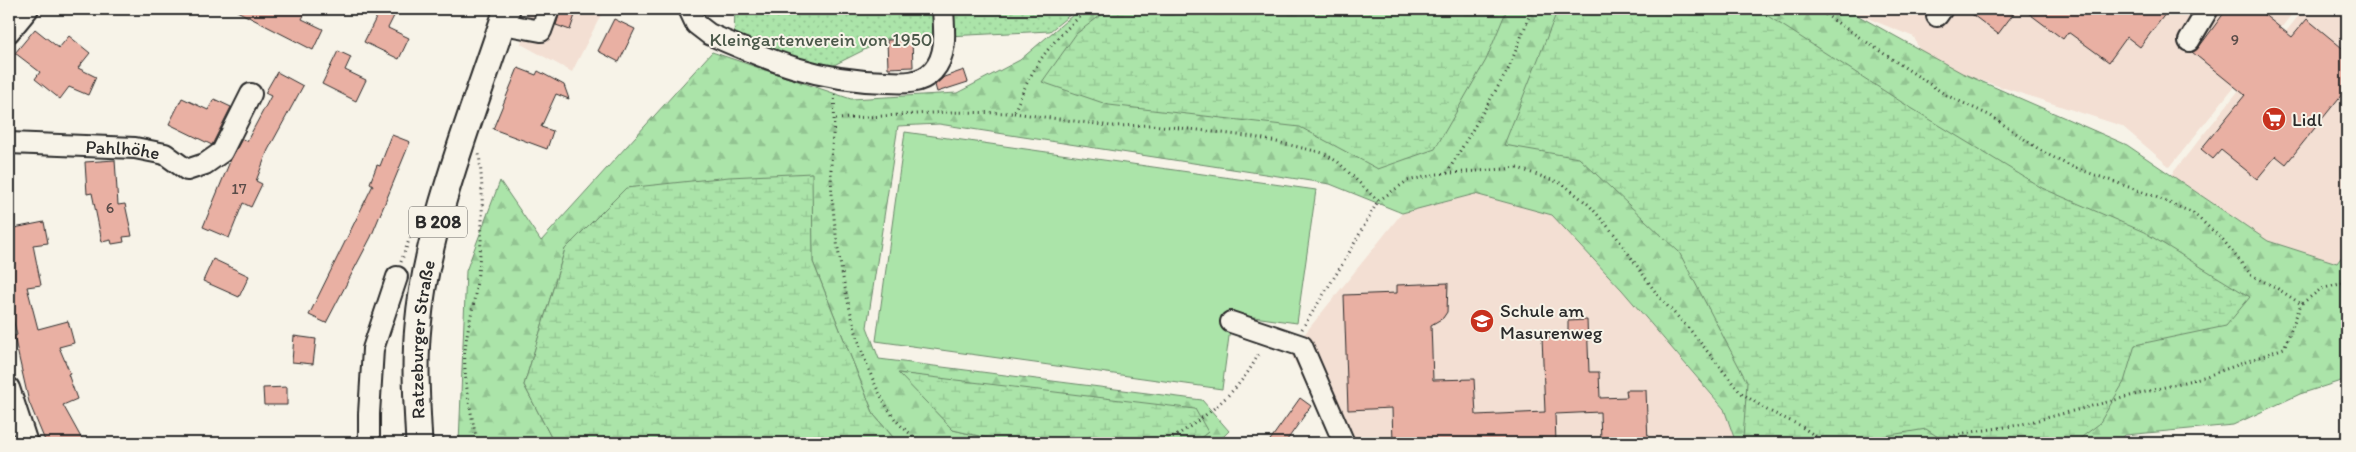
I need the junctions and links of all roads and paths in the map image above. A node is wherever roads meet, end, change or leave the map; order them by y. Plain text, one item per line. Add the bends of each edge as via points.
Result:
1 (28, 9) edge
2 (549, 9) edge
3 (689, 9) edge
4 (943, 9) edge
5 (1089, 9) edge
6 (1532, 9) edge
7 (1817, 9) edge
8 (2208, 9) edge
9 (505, 16) edge
10 (9, 32) edge
11 (2189, 41) dead end
12 (834, 79) junction
13 (251, 94) dead end
14 (1014, 113) junction
15 (836, 119) junction
16 (9, 143) edge
17 (473, 163) dead end
18 (1447, 173) junction
19 (1378, 201) junction
20 (396, 277) dead end
21 (2347, 282) edge
22 (2301, 304) junction
23 (1231, 322) dead end
24 (1268, 334) junction
25 (1289, 341) junction
26 (9, 388) edge
27 (27, 443) edge
28 (369, 443) edge
29 (419, 443) edge
30 (477, 443) edge
31 (924, 443) edge
32 (1164, 443) edge
33 (1344, 443) edge
34 (1826, 443) edge
35 (1942, 443) edge

1 - 10 street
2 - 9 street via 541,31
3 - 12 street via 696,24 709,34 810,74
4 - 12 street via 944,51 933,71 913,83
5 - 14 path via 1045,52 1022,91
6 - 18 path via 1509,68
7 - 22 path via 1946,95 1991,116 2043,152 2070,166 2193,213 2223,240 2250,275
8 - 11 street
9 - 29 main road, Ratzeburger Straße / B 208 via 434,232 418,325 416,388
12 - 15 path
13 - 16 street, Pahlhöhe via 222,152 205,164 187,170 165,154 135,148
14 - 15 path via 947,112
14 - 19 path via 1111,126 1152,125 1198,130 1290,145 1331,158
15 - 31 path via 831,169 833,205 836,240 849,306 878,392 896,420
17 - 30 path via 478,145 483,189 481,239 464,353
18 - 19 path via 1408,181
18 - 34 path via 1518,168 1563,184 1589,205 1616,236 1660,297 1740,392
19 - 25 path via 1306,325
20 - 28 street, Ratzeburger Straße via 373,349
21 - 22 path via 2322,289
22 - 35 path via 2284,348 2243,365 2019,425 1965,432
23 - 24 street
24 - 25 street
24 - 32 path via 1256,361 1234,389 1194,425
25 - 33 street via 1302,346
26 - 27 street

